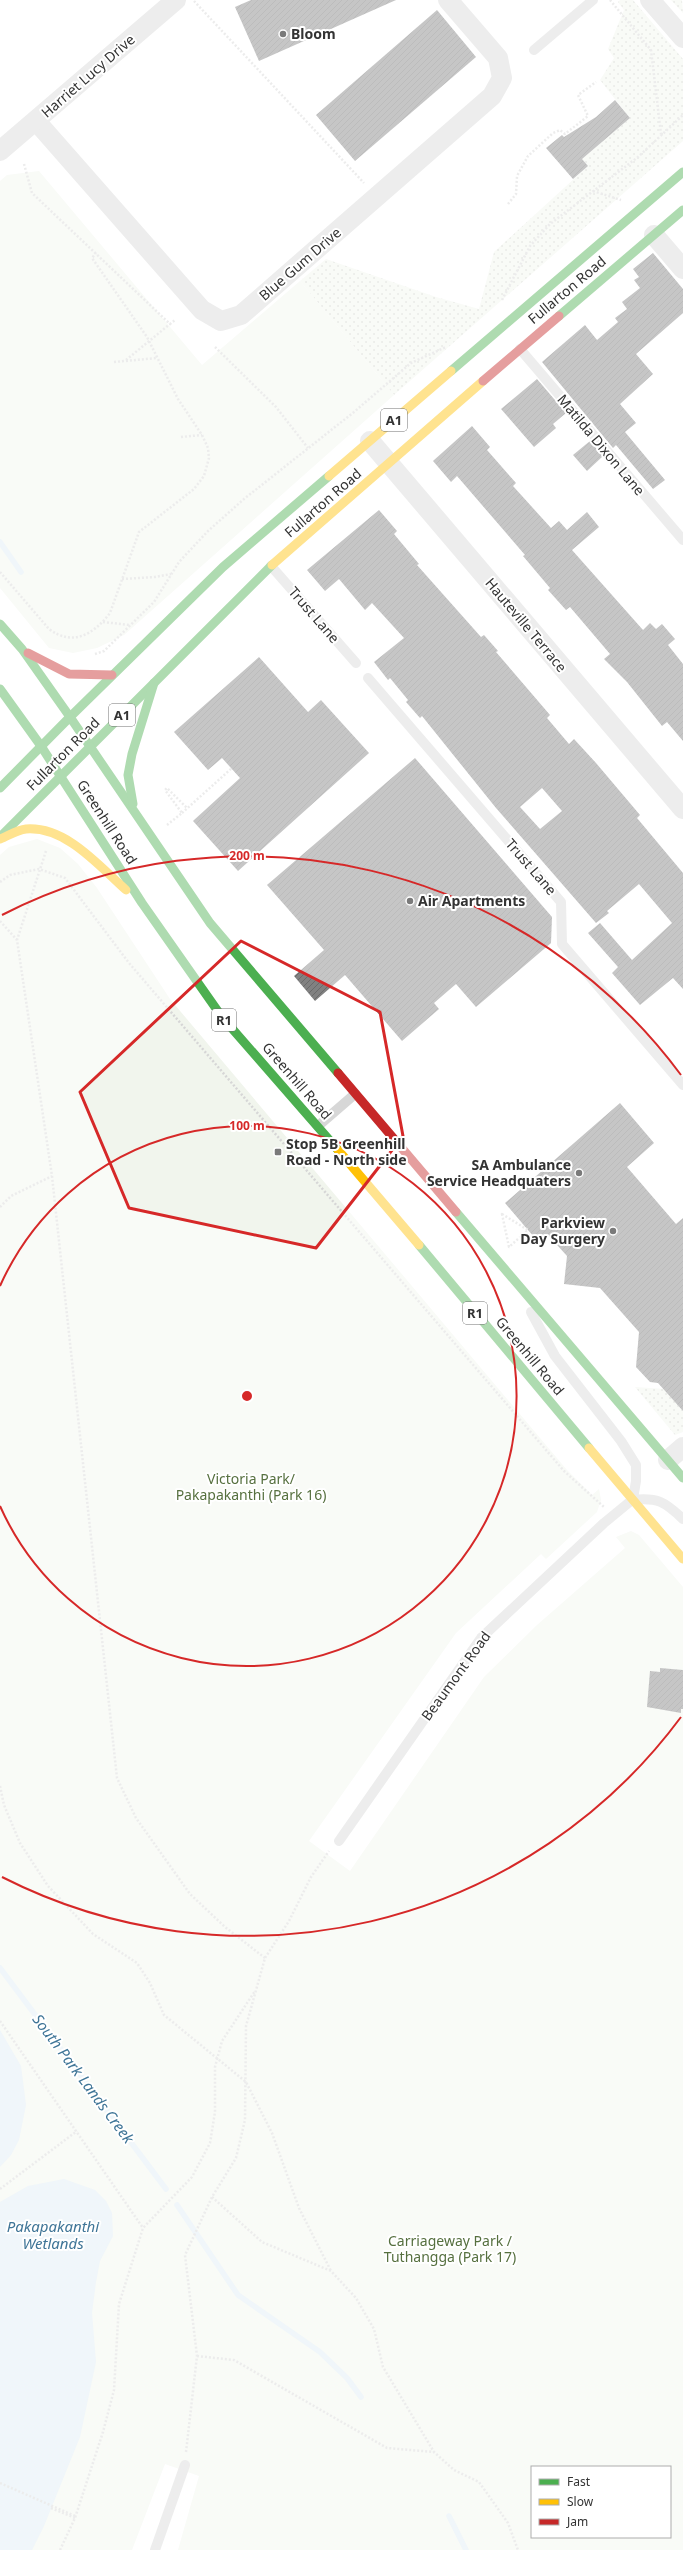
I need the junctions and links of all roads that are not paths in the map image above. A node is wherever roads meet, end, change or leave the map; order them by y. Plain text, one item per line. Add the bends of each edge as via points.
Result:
1 (176, 0) edge
2 (448, 0) edge
3 (592, 0) edge
4 (650, 0) edge
5 (683, 38) edge
6 (534, 50) dead end
7 (36, 120) junction
8 (0, 151) edge
9 (683, 172) edge
10 (683, 210) edge
11 (654, 235) junction
12 (683, 269) edge
13 (520, 349) junction
14 (370, 441) junction
15 (390, 464) junction
16 (683, 540) edge
17 (271, 566) junction
18 (0, 624) edge
19 (22, 649) junction
20 (356, 664) dead end
21 (112, 675) junction
22 (368, 678) dead end
23 (154, 683) junction
24 (0, 689) edge
25 (70, 717) junction
26 (41, 746) junction
27 (90, 747) junction
28 (61, 776) junction
29 (0, 788) edge
30 (683, 808) edge
31 (133, 810) junction
32 (0, 838) edge
33 (142, 903) junction
34 (683, 1085) edge
35 (355, 1094) junction
36 (318, 1126) junction
37 (513, 1279) junction
38 (683, 1447) edge
39 (668, 1460) junction
40 (683, 1478) edge
41 (632, 1500) junction
42 (683, 1519) edge
43 (683, 1559) edge
44 (339, 1841) road end
45 (185, 2465) road end
46 (156, 2550) edge

1 - 7 street, Harriet Lucy Drive
2 - 7 street, Blue Gum Drive via 498,58 502,78 492,96 241,315 221,321 202,310
3 - 6 lane
4 - 5 street
7 - 8 street, Harriet Lucy Drive
9 - 14 main road, Fullarton Road / A1
10 - 11 main road, Fullarton Road / A1
11 - 12 street
11 - 13 main road, Fullarton Road / A1
13 - 15 main road, Fullarton Road / A1
13 - 16 lane, Matilda Dixon Lane
14 - 15 street, Hauteville Terrace
14 - 21 main road, Fullarton Road / A1 via 223,567
15 - 17 main road, Fullarton Road / A1
15 - 30 street, Hauteville Terrace
17 - 20 lane, Trust Lane
17 - 23 main road, Fullarton Road / A1
18 - 19 main road, Greenhill Road
19 - 21 main road via 69,674
19 - 25 main road, Greenhill Road
21 - 25 main road, Fullarton Road / A1
22 - 34 lane, Trust Lane via 561,902 562,944
23 - 27 main road, Fullarton Road / A1
23 - 31 main road via 141,719 128,775
24 - 26 main road, Greenhill Road
25 - 26 main road, Fullarton Road
25 - 27 main road, Greenhill Road
26 - 28 main road, Greenhill Road
26 - 29 main road, Fullarton Road
27 - 28 main road, Fullarton Road / A1
27 - 31 main road, Greenhill Road
28 - 32 main road, Fullarton Road / R1
28 - 33 main road, Greenhill Road
31 - 35 main road, Greenhill Road via 210,923
32 - 33 main road, R1 via 26,829 65,838
33 - 36 main road, Greenhill Road / R1 via 222,1017
35 - 36 lane
35 - 37 main road, Greenhill Road
36 - 41 main road, Greenhill Road / R1
37 - 39 main road, Greenhill Road
37 - 41 lane via 555,1356 621,1440 636,1465
38 - 39 street
39 - 40 main road, Greenhill Road
41 - 42 lane via 650,1498 668,1504
41 - 43 main road, Greenhill Road / R1
41 - 44 lane, Beaumont Road via 481,1638
45 - 46 lane

